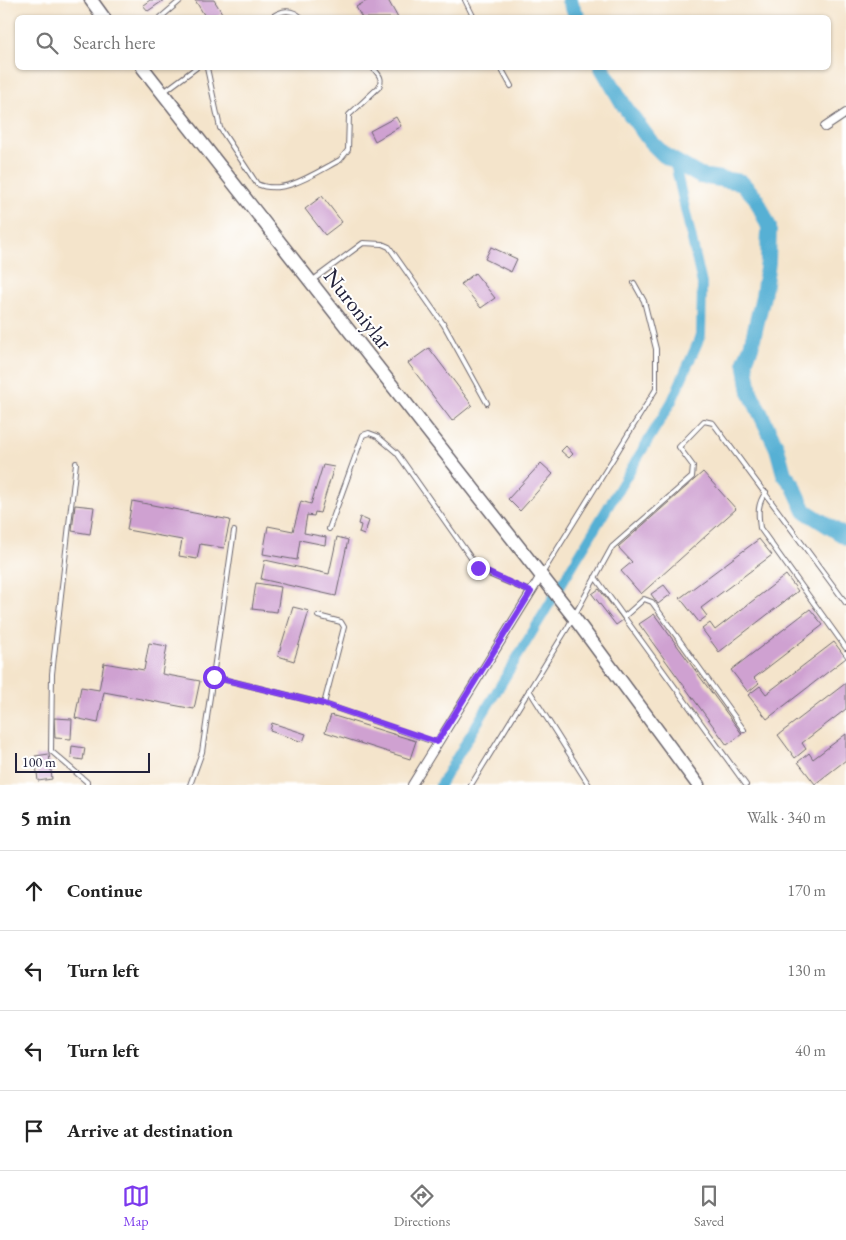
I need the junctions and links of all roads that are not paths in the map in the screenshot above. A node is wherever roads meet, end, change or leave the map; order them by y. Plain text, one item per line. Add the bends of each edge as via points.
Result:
1 (91, 0) edge
2 (181, 0) edge
3 (465, 0) edge
4 (102, 15) edge
5 (164, 15) edge
6 (276, 15) edge
7 (298, 15) edge
8 (472, 15) edge
9 (145, 70) edge
10 (193, 70) edge
11 (207, 70) edge
12 (374, 70) edge
13 (502, 70) edge
14 (511, 86) dead end
15 (163, 92) junction
16 (846, 113) edge
17 (825, 127) dead end
18 (311, 281) junction
19 (634, 283) dead end
20 (488, 403) dead end
21 (76, 463) dead end
22 (766, 492) junction
23 (329, 529) dead end
24 (234, 531) dead end
25 (541, 576) junction
26 (595, 578) junction
27 (531, 592) junction
28 (846, 603) edge
29 (318, 616) dead end
30 (573, 616) junction
31 (624, 616) junction
32 (846, 648) edge
33 (214, 677) junction
34 (529, 690) junction
35 (324, 704) junction
36 (744, 730) dead end
37 (437, 742) junction
38 (87, 785) edge
39 (190, 785) edge
40 (412, 785) edge
41 (471, 785) edge
42 (589, 785) edge
43 (698, 785) edge
44 (746, 785) edge

1 - 4 main road
2 - 5 lane
3 - 8 lane
6 - 7 lane via 286,10
9 - 15 main road, Nuroniylar
10 - 15 lane
11 - 12 lane via 220,128 257,184 266,188 292,184 345,155 349,115 379,87 380,76
13 - 14 lane
15 - 18 main road, Nuroniylar
16 - 17 street
18 - 20 lane via 364,243 389,247 444,325
18 - 25 main road, Nuroniylar
19 - 25 lane via 644,301 656,349 656,389
21 - 38 lane via 52,674 50,732 51,751
22 - 26 lane via 713,423 704,421 679,447 694,466 692,477 612,547
22 - 28 lane
22 - 32 lane via 759,501 760,528
23 - 27 lane via 363,435 369,433 397,453 478,568
24 - 33 lane
25 - 27 street
25 - 30 main road, Nuroniylar
26 - 30 lane
26 - 31 lane
27 - 37 street
29 - 35 lane via 341,622 344,627
30 - 34 lane
30 - 43 main road, Nuroniylar
31 - 36 lane via 644,599 652,602
31 - 44 lane
33 - 35 lane
33 - 39 lane via 202,752
34 - 41 lane
34 - 42 lane
35 - 37 lane
37 - 40 street

